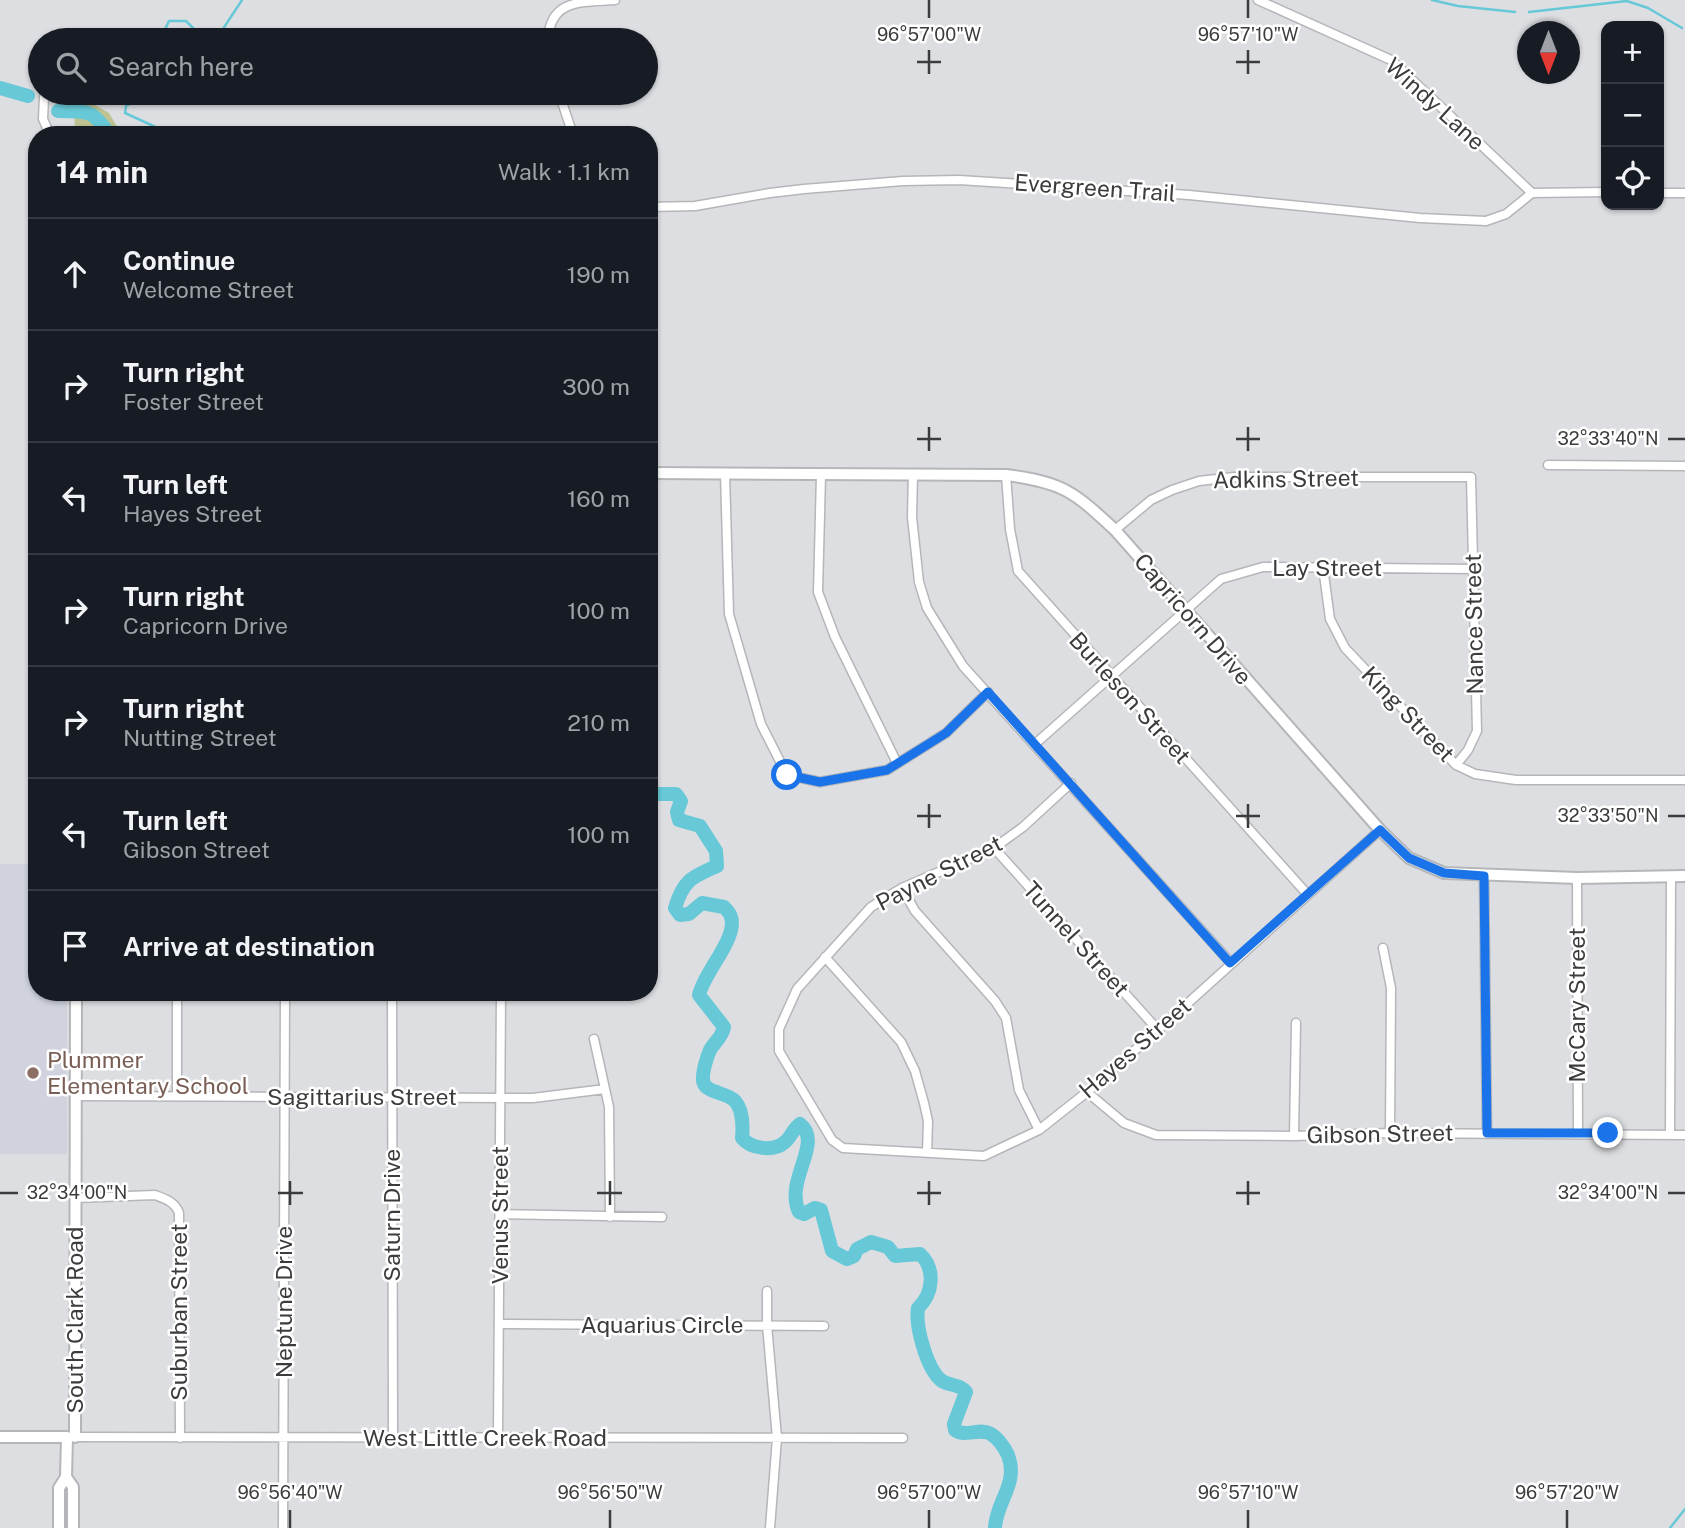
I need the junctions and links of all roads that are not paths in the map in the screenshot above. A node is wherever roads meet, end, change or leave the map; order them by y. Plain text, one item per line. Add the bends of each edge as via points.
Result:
1 (615, 0) edge
2 (1258, 0) edge
3 (588, 2) edge
4 (549, 28) edge
5 (44, 105) edge
6 (563, 105) edge
7 (46, 126) edge
8 (570, 126) edge
9 (1601, 192) edge
10 (1532, 193) junction
11 (1664, 193) edge
12 (1685, 193) edge
13 (658, 207) edge
14 (1548, 465) dead end
15 (1685, 466) edge
16 (658, 473) edge
17 (725, 473) junction
18 (821, 475) junction
19 (914, 475) junction
20 (1006, 475) junction
21 (1471, 477) joint
22 (1115, 530) junction
23 (1323, 567) junction
24 (1473, 569) junction
25 (1186, 609) junction
26 (1111, 676) junction
27 (988, 692) junction
28 (1035, 744) junction
29 (897, 763) junction
30 (1456, 765) junction
31 (1685, 780) edge
32 (1071, 783) junction
33 (1380, 830) junction
34 (994, 848) junction
35 (1484, 876) junction
36 (1671, 876) junction
37 (1685, 876) edge
38 (1577, 878) junction
39 (902, 888) junction
40 (1308, 895) junction
41 (1383, 948) dead end
42 (825, 957) junction
43 (1230, 963) junction
44 (76, 1001) edge
45 (177, 1001) edge
46 (285, 1001) edge
47 (392, 1001) edge
48 (501, 1001) edge
49 (1296, 1023) dead end
50 (1158, 1030) junction
51 (594, 1039) dead end
52 (604, 1089) junction
53 (1087, 1092) junction
54 (76, 1096) junction
55 (177, 1096) junction
56 (284, 1096) junction
57 (392, 1097) junction
58 (500, 1097) junction
59 (1039, 1130) junction
60 (1390, 1133) junction
61 (1487, 1133) junction
62 (1578, 1133) junction
63 (1670, 1135) junction
64 (1685, 1135) edge
65 (1294, 1136) junction
66 (843, 1148) joint
67 (927, 1153) junction
68 (75, 1198) junction
69 (500, 1214) junction
70 (610, 1217) junction
71 (662, 1217) dead end
72 (767, 1291) dead end
73 (500, 1324) junction
74 (766, 1325) junction
75 (824, 1326) dead end
76 (0, 1437) edge
77 (71, 1437) junction
78 (180, 1438) junction
79 (283, 1438) junction
80 (393, 1438) junction
81 (498, 1438) junction
82 (777, 1438) junction
83 (903, 1438) dead end
84 (66, 1478) junction
85 (60, 1528) edge
86 (73, 1528) edge
87 (284, 1528) edge
88 (770, 1528) edge

1 - 3 street
2 - 10 street, Windy Lane via 1391,60
3 - 4 street via 555,11
5 - 7 street
6 - 8 street
9 - 10 street
10 - 13 street, Evergreen Trail via 1506,214 1486,221 959,180 804,189 695,206
11 - 12 street
14 - 15 street
16 - 17 street, Capricorn Drive
17 - 18 street, Capricorn Drive
17 - 29 street via 729,614 761,724 787,775 820,782 887,770
18 - 19 street, Capricorn Drive
18 - 29 street via 818,592
19 - 20 street, Capricorn Drive
19 - 27 street via 912,517 919,582 927,608 964,666
20 - 22 street, Capricorn Drive via 1042,479 1077,495
20 - 26 street, Burleson Street via 1018,571
21 - 22 street, Adkins Street via 1199,481 1151,500
21 - 24 street, Nance Street
22 - 25 street, Capricorn Drive
23 - 24 street, Lay Street
23 - 25 street, Lay Street via 1263,567 1221,579
23 - 30 street, King Street via 1330,619 1345,648
24 - 30 street, Nance Street via 1476,731
25 - 26 street, Lay Street
25 - 33 street, Capricorn Drive
26 - 28 street, Lay Street
26 - 40 street, Burleson Street
27 - 28 street
27 - 29 street via 946,733
28 - 32 street
30 - 31 street, King Street via 1475,774 1516,780
32 - 34 street, Payne Street
32 - 43 street
33 - 35 street, Capricorn Drive via 1409,858 1444,873
33 - 40 street, Hayes Street
34 - 39 street, Payne Street
34 - 50 street, Tunnel Street
35 - 38 street, Capricorn Drive
35 - 61 street
36 - 37 street, Capricorn Drive
36 - 38 street, Capricorn Drive
36 - 63 street
38 - 62 street, McCary Street
39 - 42 street, Payne Street via 871,906
39 - 59 street via 915,911 1006,1018 1019,1090
40 - 43 street, Hayes Street
41 - 60 street via 1391,988
42 - 66 street, Payne Street via 797,989 779,1030 779,1051 832,1140
42 - 67 street via 901,1042 924,1103
43 - 50 street, Hayes Street
44 - 54 street, South Clark Road
45 - 55 street
46 - 56 street, Neptune Drive
47 - 57 street, Saturn Drive
48 - 58 street, Venus Street
49 - 65 street
50 - 53 street, Hayes Street
51 - 52 street
52 - 58 street, Sagittarius Street via 565,1096
52 - 70 street via 609,1107
53 - 59 street, Hayes Street
53 - 65 street, Gibson Street via 1124,1122 1156,1135
54 - 55 street, Sagittarius Street
54 - 68 street, South Clark Road
55 - 56 street, Sagittarius Street
56 - 57 street, Sagittarius Street
56 - 79 street, Neptune Drive
57 - 58 street, Sagittarius Street
57 - 80 street, Saturn Drive
58 - 69 street, Venus Street
59 - 67 street, Hayes Street via 984,1156
60 - 61 street, Gibson Street
60 - 65 street, Gibson Street
61 - 62 street, Gibson Street
62 - 63 street, Gibson Street
63 - 64 street, Gibson Street
66 - 67 street, Hayes Street
68 - 77 street, South Clark Road
68 - 78 street, Suburban Street via 155,1195 177,1207
69 - 70 street
69 - 73 street, Venus Street
70 - 71 street
72 - 74 street
73 - 74 street, Aquarius Circle
73 - 81 street, Venus Street
74 - 75 street, Aquarius Circle
74 - 82 street
76 - 77 street
77 - 78 street, West Little Creek Road
77 - 84 street, South Clark Road
78 - 79 street, West Little Creek Road
79 - 80 street, West Little Creek Road
79 - 87 street, Neptune Drive
80 - 81 street, West Little Creek Road
81 - 82 street, West Little Creek Road
82 - 83 street, West Little Creek Road
82 - 88 street
84 - 85 street, South Clark Road via 59,1488
84 - 86 street, South Clark Road via 73,1487

